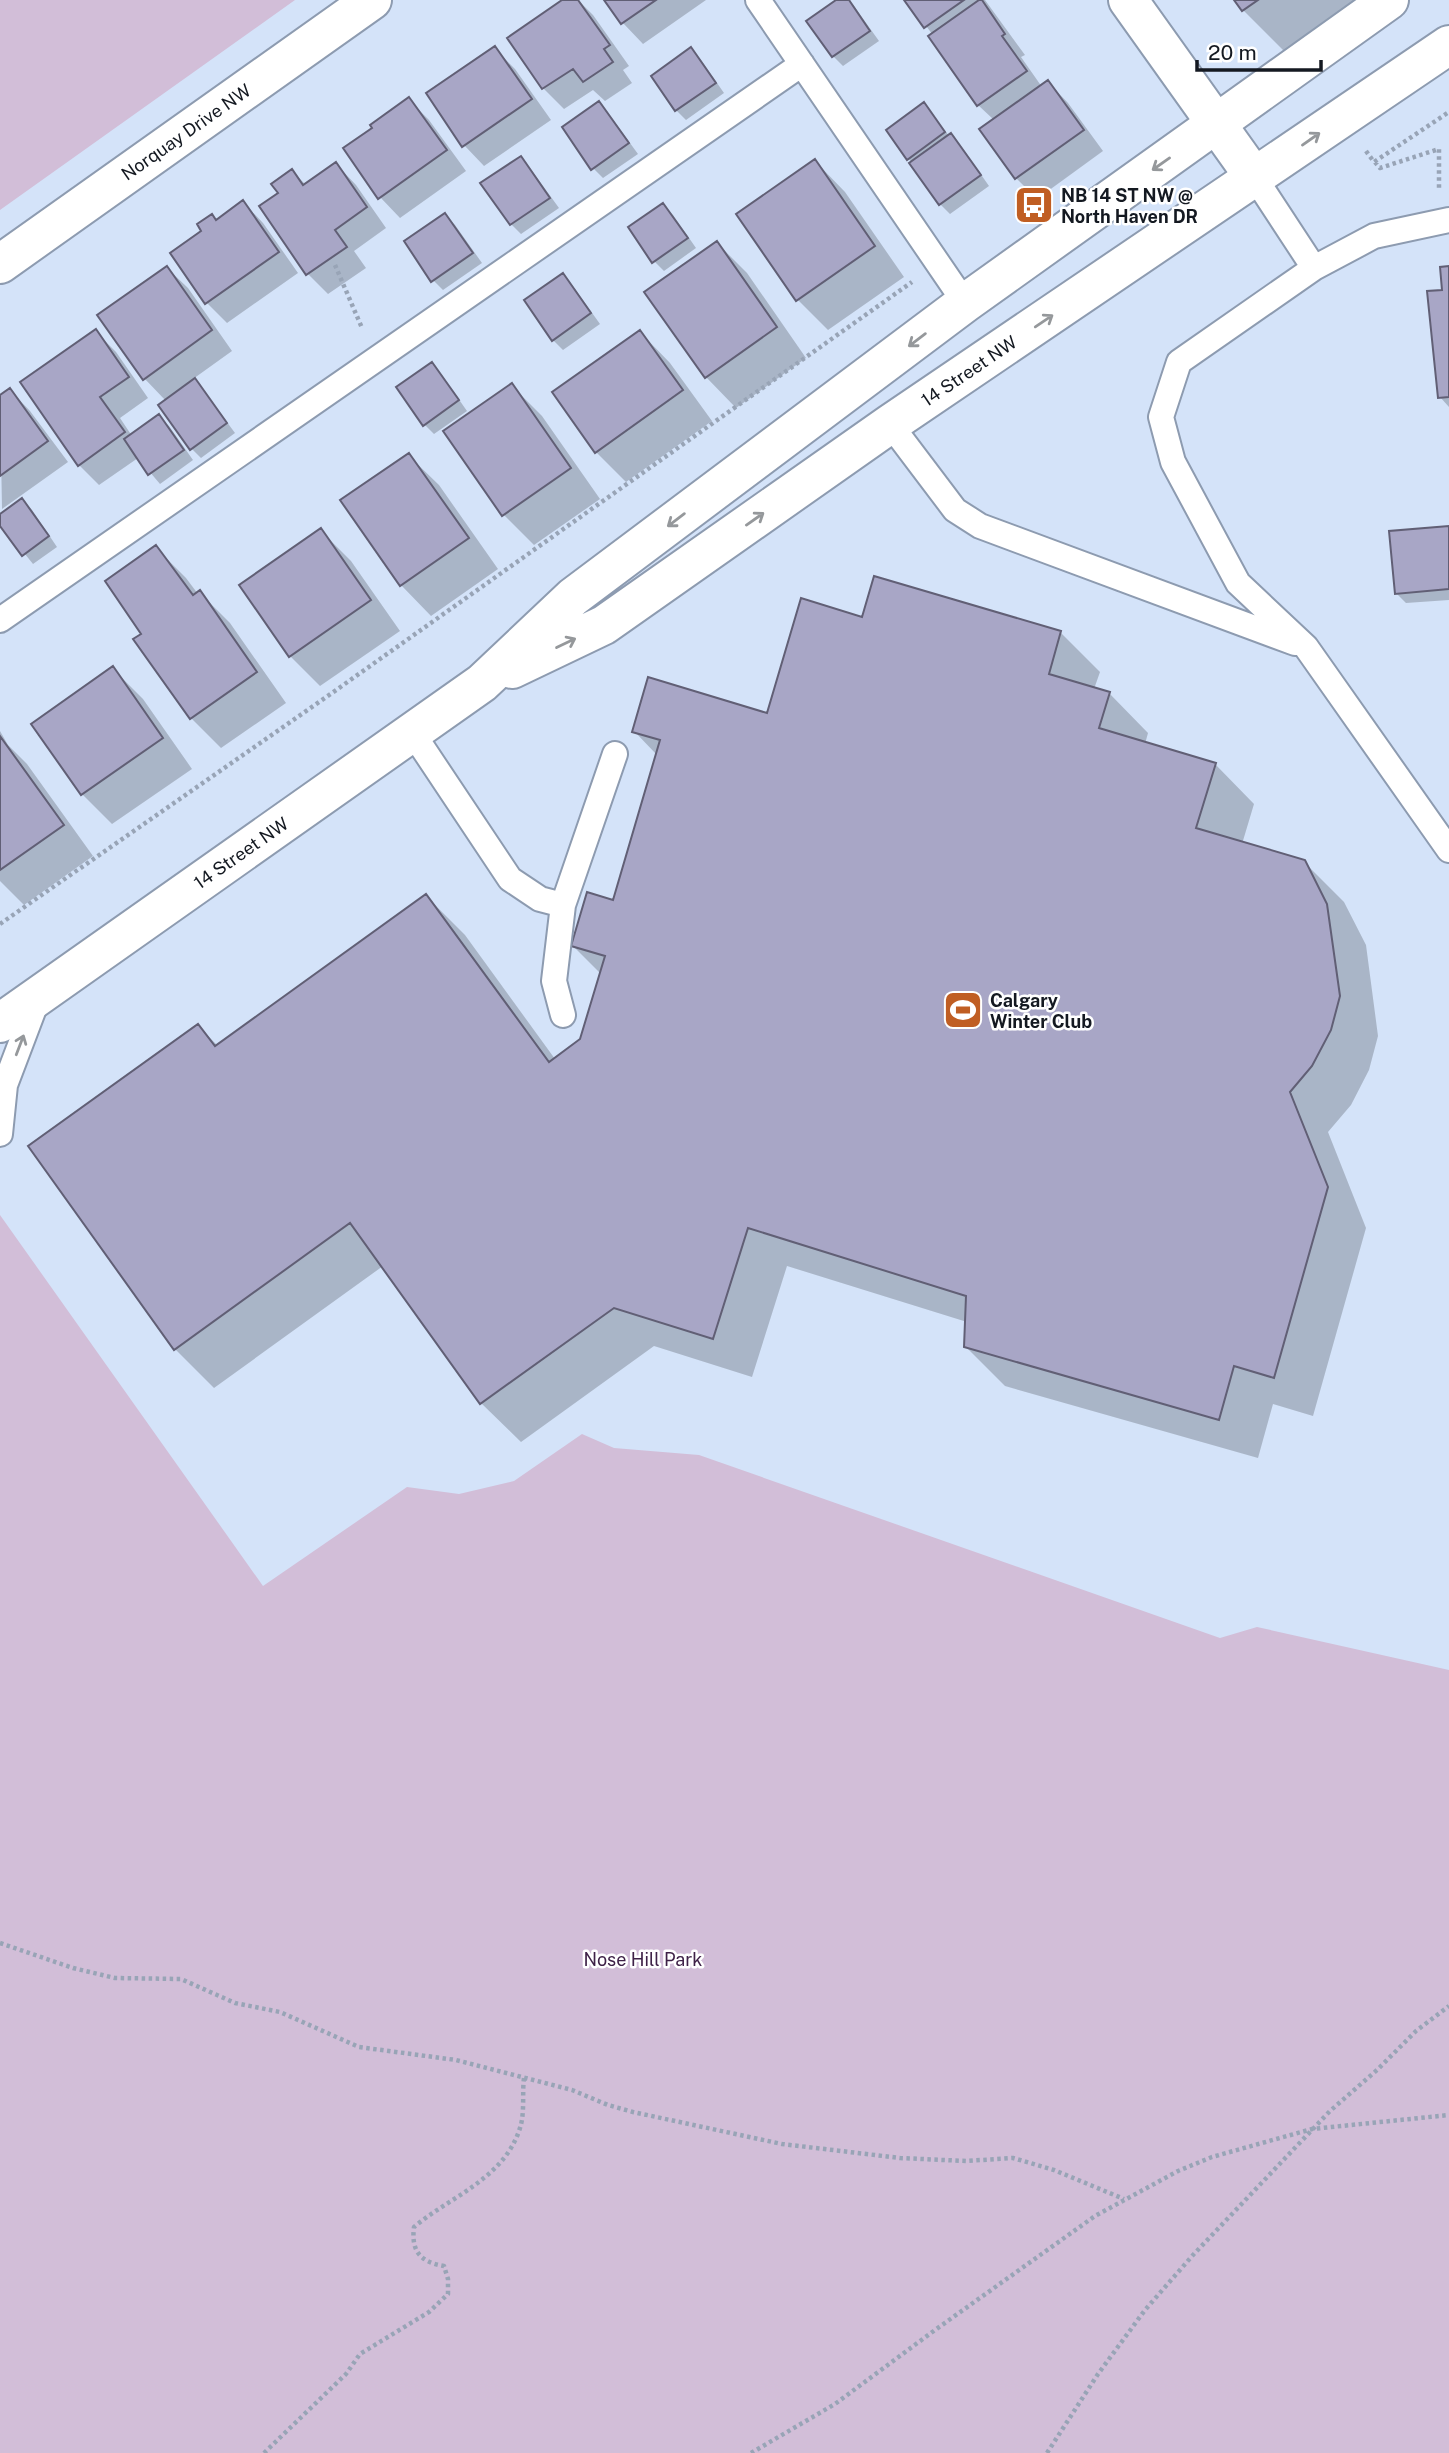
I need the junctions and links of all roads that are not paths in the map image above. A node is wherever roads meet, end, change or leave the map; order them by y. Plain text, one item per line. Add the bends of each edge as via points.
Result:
1 (372, 0) edge
2 (758, 0) edge
3 (1128, 0) edge
4 (1389, 0) edge
5 (1449, 45) edge
6 (802, 64) junction
7 (1216, 124) junction
8 (1255, 178) junction
9 (1443, 220) edge
10 (0, 264) edge
11 (1314, 268) junction
12 (965, 303) junction
13 (890, 424) junction
14 (0, 620) edge
15 (1306, 647) junction
16 (482, 683) junction
17 (412, 732) junction
18 (615, 754) dead end
19 (1449, 850) edge
20 (563, 905) junction
21 (39, 994) junction
22 (563, 1015) dead end
23 (0, 1023) edge
24 (0, 1134) edge

1 - 10 main road, Norquay Drive NW
2 - 6 lane
3 - 7 main road
4 - 7 main road, 14 Street NW
8 -> 5 main road, 14 Street NW
6 - 12 lane
6 - 14 lane
7 - 8 main road
7 -> 12 main road, 14 Street NW
8 - 11 lane
13 -> 8 main road, 14 Street NW
9 - 11 lane via 1374,236
11 - 15 lane via 1179,362 1161,417 1173,461 1238,583
12 -> 16 main road, 14 Street NW via 573,597
13 - 15 lane via 955,510 980,526
16 -> 13 main road, 14 Street NW via 604,625
15 - 19 lane
16 - 17 main road, 14 Street NW
17 - 20 lane via 510,879 540,899
17 - 21 main road, 14 Street NW
18 - 20 lane
20 - 22 lane via 554,981
21 - 23 main road, 14 Street NW
24 -> 21 lane via 5,1085

